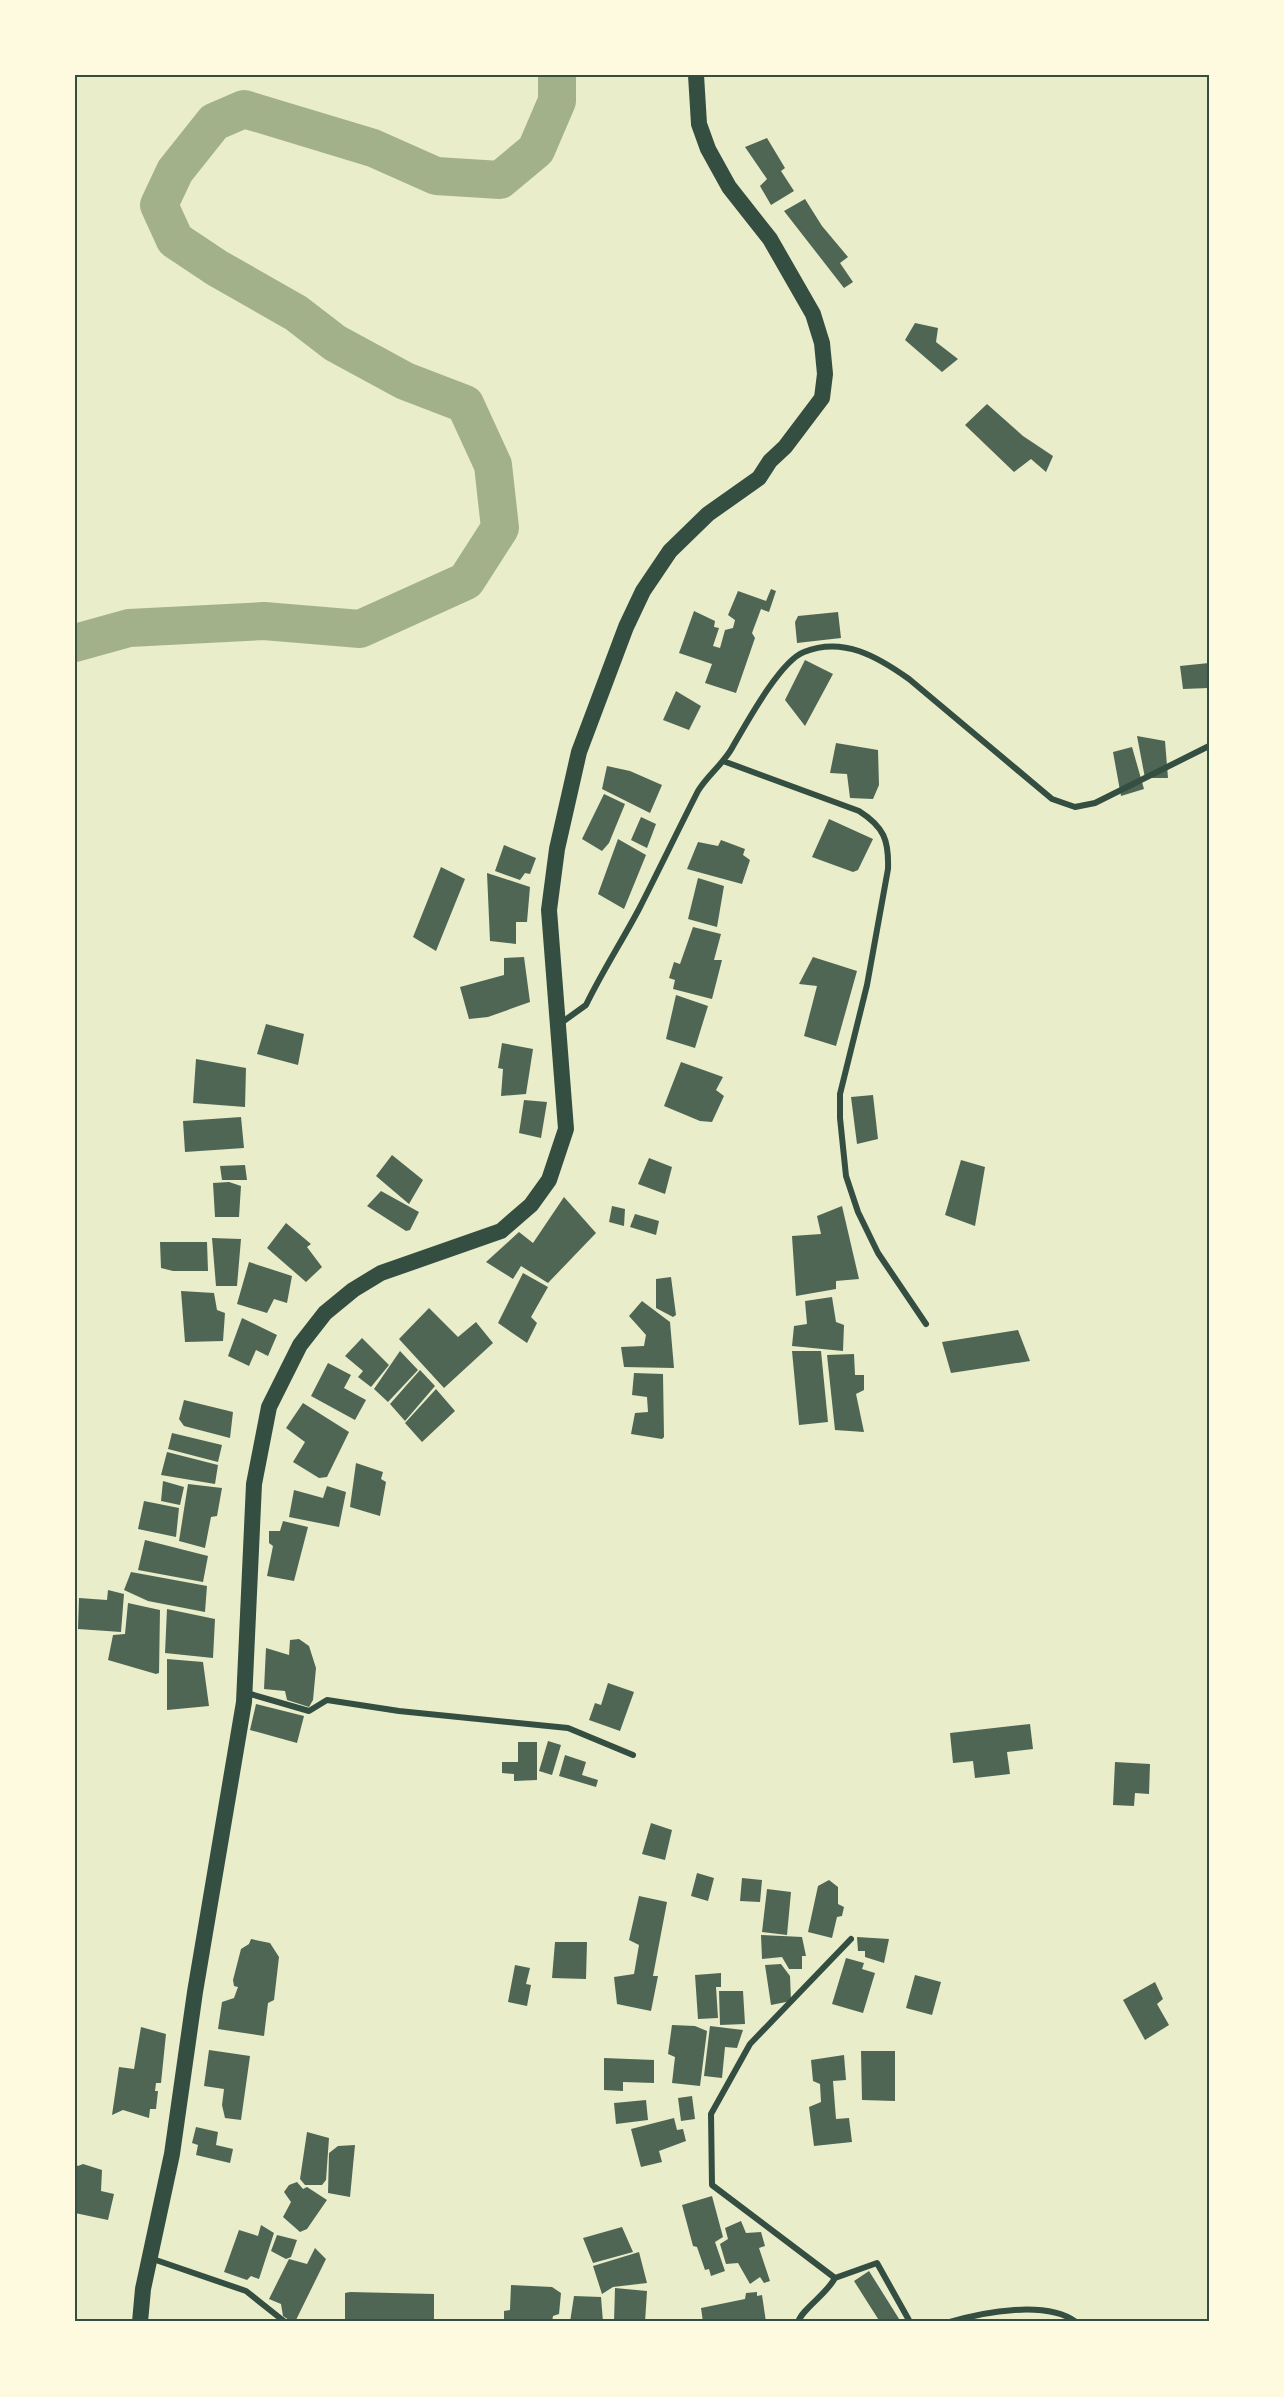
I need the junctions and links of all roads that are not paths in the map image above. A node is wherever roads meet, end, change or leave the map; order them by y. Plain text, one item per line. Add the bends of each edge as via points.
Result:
1 (696, 75) edge
2 (1209, 746) edge
3 (723, 761) junction
4 (559, 1024) junction
5 (926, 1324) dead end
6 (243, 1692) junction
7 (633, 1755) dead end
8 (851, 1939) dead end
9 (150, 2258) junction
10 (835, 2277) junction
11 (801, 2321) edge
12 (140, 2322) edge
13 (285, 2322) edge
14 (910, 2322) edge
15 (950, 2322) edge
16 (1076, 2322) edge

1 - 4 highway via 699,124 708,149 729,187 770,239 813,314 823,350 822,398 759,478 708,514 670,551 643,591 626,627 579,752 557,849 549,910
2 - 3 street via 1095,803 1075,807 1052,799 886,662 846,645 793,657 744,724
3 - 4 street via 700,789 586,1005
3 - 5 street via 859,811 875,821 884,834 888,869 867,985 840,1094 840,1118 846,1176 858,1212 878,1253
4 - 6 highway via 566,1129 549,1180 531,1205 501,1231 401,1265 353,1290 325,1313 300,1345 269,1407 254,1484
6 - 7 street via 309,1711 327,1700 568,1728
6 - 9 highway via 172,2154
8 - 10 street via 750,2044 711,2114 712,2185
9 - 12 highway
9 - 13 street via 246,2291
10 - 11 street via 828,2291
10 - 14 street via 877,2263
15 - 16 street via 983,2312 1011,2310 1057,2314

